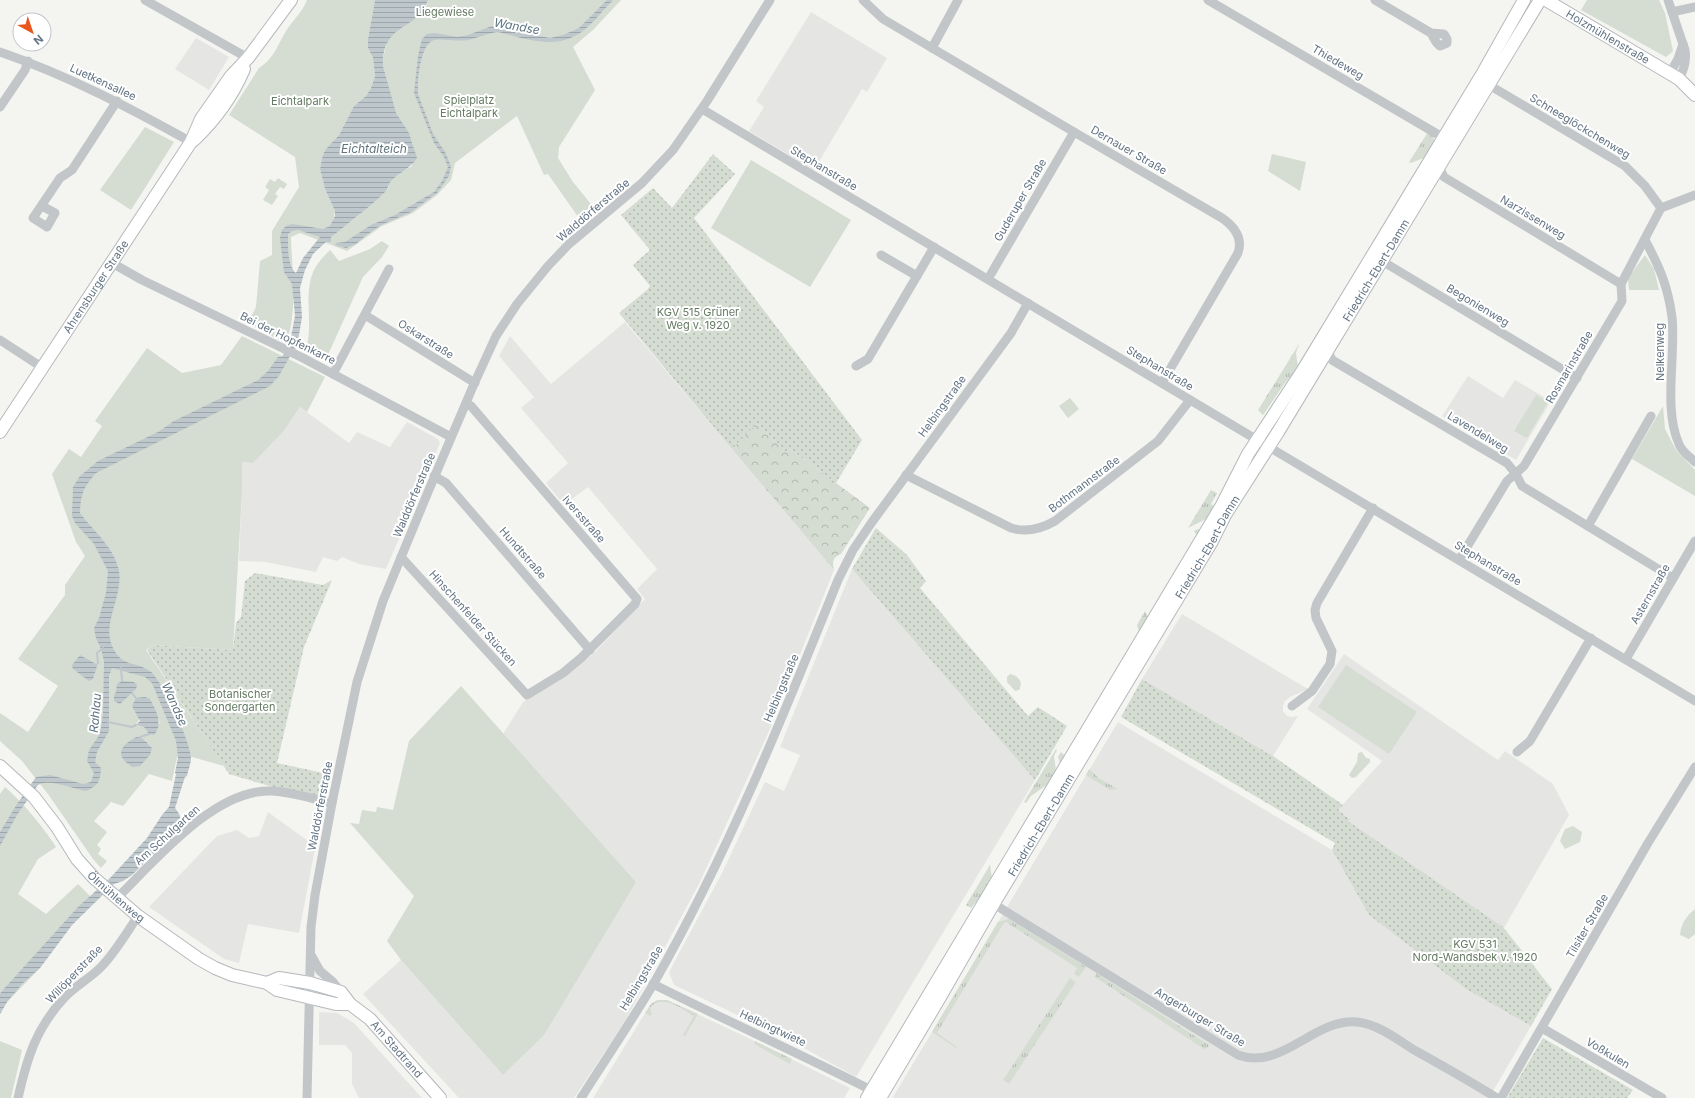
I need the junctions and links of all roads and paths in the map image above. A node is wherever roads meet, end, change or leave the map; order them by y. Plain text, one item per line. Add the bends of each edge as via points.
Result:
1 (145, 0) edge
2 (291, 0) edge
3 (770, 0) edge
4 (863, 0) edge
5 (958, 0) edge
6 (1208, 0) edge
7 (1375, 0) edge
8 (1524, 0) edge
9 (1540, 0) edge
10 (1546, 0) edge
11 (1668, 0) edge
12 (1695, 7) edge
13 (1672, 12) junction
14 (1431, 33) dead end
15 (932, 48) junction
16 (0, 52) edge
17 (248, 58) junction
18 (28, 61) junction
19 (1484, 71) junction
20 (1674, 76) junction
21 (1488, 85) junction
22 (1695, 95) edge
23 (117, 101) junction
24 (0, 107) edge
25 (702, 109) junction
26 (1074, 132) junction
27 (1444, 138) junction
28 (191, 142) junction
29 (1449, 150) junction
30 (1439, 167) junction
31 (1695, 195) edge
32 (42, 206) dead end
33 (1661, 208) junction
34 (1645, 240) junction
35 (1380, 243) junction
36 (934, 247) junction
37 (881, 255) dead end
38 (1382, 261) junction
39 (112, 263) junction
40 (389, 269) dead end
41 (917, 276) junction
42 (988, 279) junction
43 (1620, 284) junction
44 (1028, 303) junction
45 (365, 315) junction
46 (0, 340) edge
47 (1328, 351) junction
48 (856, 366) dead end
49 (42, 368) junction
50 (333, 374) junction
51 (1577, 378) junction
52 (475, 383) junction
53 (1162, 383) junction
54 (1190, 400) junction
55 (466, 404) junction
56 (1651, 416) dead end
57 (0, 432) edge
58 (451, 437) junction
59 (1257, 439) junction
60 (1269, 447) junction
61 (1695, 462) edge
62 (1516, 474) junction
63 (434, 476) junction
64 (906, 476) junction
65 (1373, 508) junction
66 (1588, 526) junction
67 (1695, 541) edge
68 (401, 557) junction
69 (1459, 560) junction
70 (1673, 578) junction
71 (1591, 638) junction
72 (590, 650) junction
73 (1626, 659) junction
74 (1695, 700) edge
75 (1292, 706) dead end
76 (1517, 752) dead end
77 (0, 766) edge
78 (1695, 767) edge
79 (332, 803) junction
80 (109, 891) junction
81 (990, 901) junction
82 (138, 916) junction
83 (310, 953) junction
84 (267, 983) junction
85 (310, 983) junction
86 (653, 984) junction
87 (341, 992) junction
88 (310, 997) junction
89 (350, 1004) junction
90 (1542, 1028) junction
91 (875, 1095) edge
92 (18, 1098) edge
93 (308, 1098) edge
94 (440, 1098) edge
95 (581, 1098) edge
96 (1498, 1098) edge
97 (1501, 1098) edge
98 (1662, 1098) edge

1 - 17 street
2 - 17 main road, Ahrensburger Straße
3 - 25 street, Walddörferstraße
4 - 15 street, Dernauer Straße via 884,19
5 - 15 street
6 - 27 street, Thiedeweg
7 - 14 street
8 - 19 main road, Friedrich-Ebert-Damm
9 - 21 main road, Friedrich-Ebert-Damm
10 - 20 main road, Holzmühlenstraße
11 - 13 street
12 - 13 street
13 - 20 street via 1683,43
15 - 26 street, Dernauer Straße
16 - 18 street, Luetkensallee
17 - 28 main road, Ahrensburger Straße via 240,79 209,126
18 - 23 street, Luetkensallee
18 - 24 street via 25,70
19 - 21 street
19 - 27 main road, Friedrich-Ebert-Damm
20 - 22 main road, Holzmühlenstraße
21 - 29 main road, Friedrich-Ebert-Damm
21 - 33 street, Schneeglöckchenweg via 1625,166 1645,186
23 - 28 street, Luetkensallee
23 - 32 street via 72,170 60,178
25 - 36 street, Stephanstraße
25 - 52 street, Walddörferstraße via 653,174 569,244 548,266 517,304 496,336
26 - 42 street, Guderuper Straße
26 - 53 street, Dernauer Straße via 1222,218 1238,234 1239,249 1236,258
27 - 29 street
27 - 35 main road, Friedrich-Ebert-Damm
28 - 39 main road, Ahrensburger Straße
29 - 30 main road, Friedrich-Ebert-Damm
30 - 38 main road, Friedrich-Ebert-Damm
30 - 43 street, Narzissenweg via 1444,177
31 - 33 street
33 - 34 street, Rosmarinstraße
34 - 43 street, Rosmarinstraße
34 - 61 street, Nelkenweg via 1667,286 1672,317 1672,423 1679,446
35 - 38 street
35 - 59 main road, Friedrich-Ebert-Damm
36 - 41 street
36 - 42 street, Stephanstraße
37 - 41 street
38 - 47 main road, Friedrich-Ebert-Damm
38 - 51 street, Begonienweg
39 - 49 main road, Ahrensburger Straße
39 - 50 street, Bei der Hopfenkarre
40 - 45 street
41 - 48 street via 868,359
42 - 44 street, Stephanstraße
43 - 51 street, Rosmarinstraße via 1622,300
44 - 53 street, Stephanstraße
44 - 64 street, Helbingstraße via 1011,333
45 - 50 street
45 - 52 street, Oskarstraße
46 - 49 street
47 - 60 main road, Friedrich-Ebert-Damm
47 - 62 street, Lavendelweg via 1332,360 1507,463
49 - 57 main road, Ahrensburger Straße
50 - 58 street, Bei der Hopfenkarre
51 - 62 street, Rosmarinstraße via 1524,466
52 - 55 street, Walddörferstraße
53 - 54 street, Stephanstraße
54 - 59 street, Stephanstraße
54 - 64 street, Bothmannstraße via 1158,441 1046,527 1020,531 1011,528
55 - 58 street, Walddörferstraße
55 - 72 street, Iversstraße via 471,406 637,599
56 - 66 street
58 - 63 street, Walddörferstraße
59 - 60 street, Stephanstraße
59 - 81 main road, Friedrich-Ebert-Damm via 1222,505
60 - 65 street, Stephanstraße
60 - 81 main road, Friedrich-Ebert-Damm
62 - 66 street, Lavendelweg via 1522,486
62 - 69 street, Rosmarinstraße via 1507,481
63 - 68 street, Walddörferstraße
63 - 72 street, Hundtstraße via 446,483
64 - 86 street, Helbingstraße via 844,566 757,777 708,880
65 - 69 street, Stephanstraße
65 - 75 street via 1315,610 1316,618 1332,651 1330,664 1312,691
66 - 70 street, Lavendelweg
67 - 70 street, Asternstraße
68 - 72 street, Hinschenfelder Stücken via 527,695 563,673
68 - 79 street, Walddörferstraße via 382,601 357,682
69 - 71 street, Stephanstraße
70 - 73 street, Asternstraße
71 - 73 street, Stephanstraße
71 - 76 street via 1530,740
73 - 74 street, Stephanstraße
77 - 80 main road, Ölmühlenweg via 34,797 77,859
78 - 90 street, Tilsiter Straße via 1648,843
79 - 80 street, Am Schulgarten via 271,791 232,799 196,822
79 - 83 street, Walddörferstraße via 315,895
80 - 82 main road, Ölmühlenweg
81 - 91 main road, Friedrich-Ebert-Damm via 939,999
81 - 96 street, Angerburger Straße via 1238,1055 1255,1059 1270,1056 1334,1025 1357,1022 1372,1026
82 - 84 main road, Ölmühlenweg via 207,964 232,975
82 - 92 street, Willöperstraße via 103,965 66,997 35,1039
83 - 85 street, Walddörferstraße
83 - 87 street via 318,969
84 - 85 main road, Ölmühlenweg via 279,978
84 - 88 main road, Ölmühlenweg via 278,990
85 - 87 main road
85 - 88 street, Walddörferstraße
86 - 91 street, Helbingtwiete via 802,1054
86 - 95 street, Helbingstraße
87 - 89 main road, Am Stadtrand
88 - 89 main road via 336,1004
88 - 93 street, Walddörferstraße
89 - 94 main road, Am Stadtrand via 370,1019
90 - 97 street, Tilsiter Straße
90 - 98 street, Voßkulen

